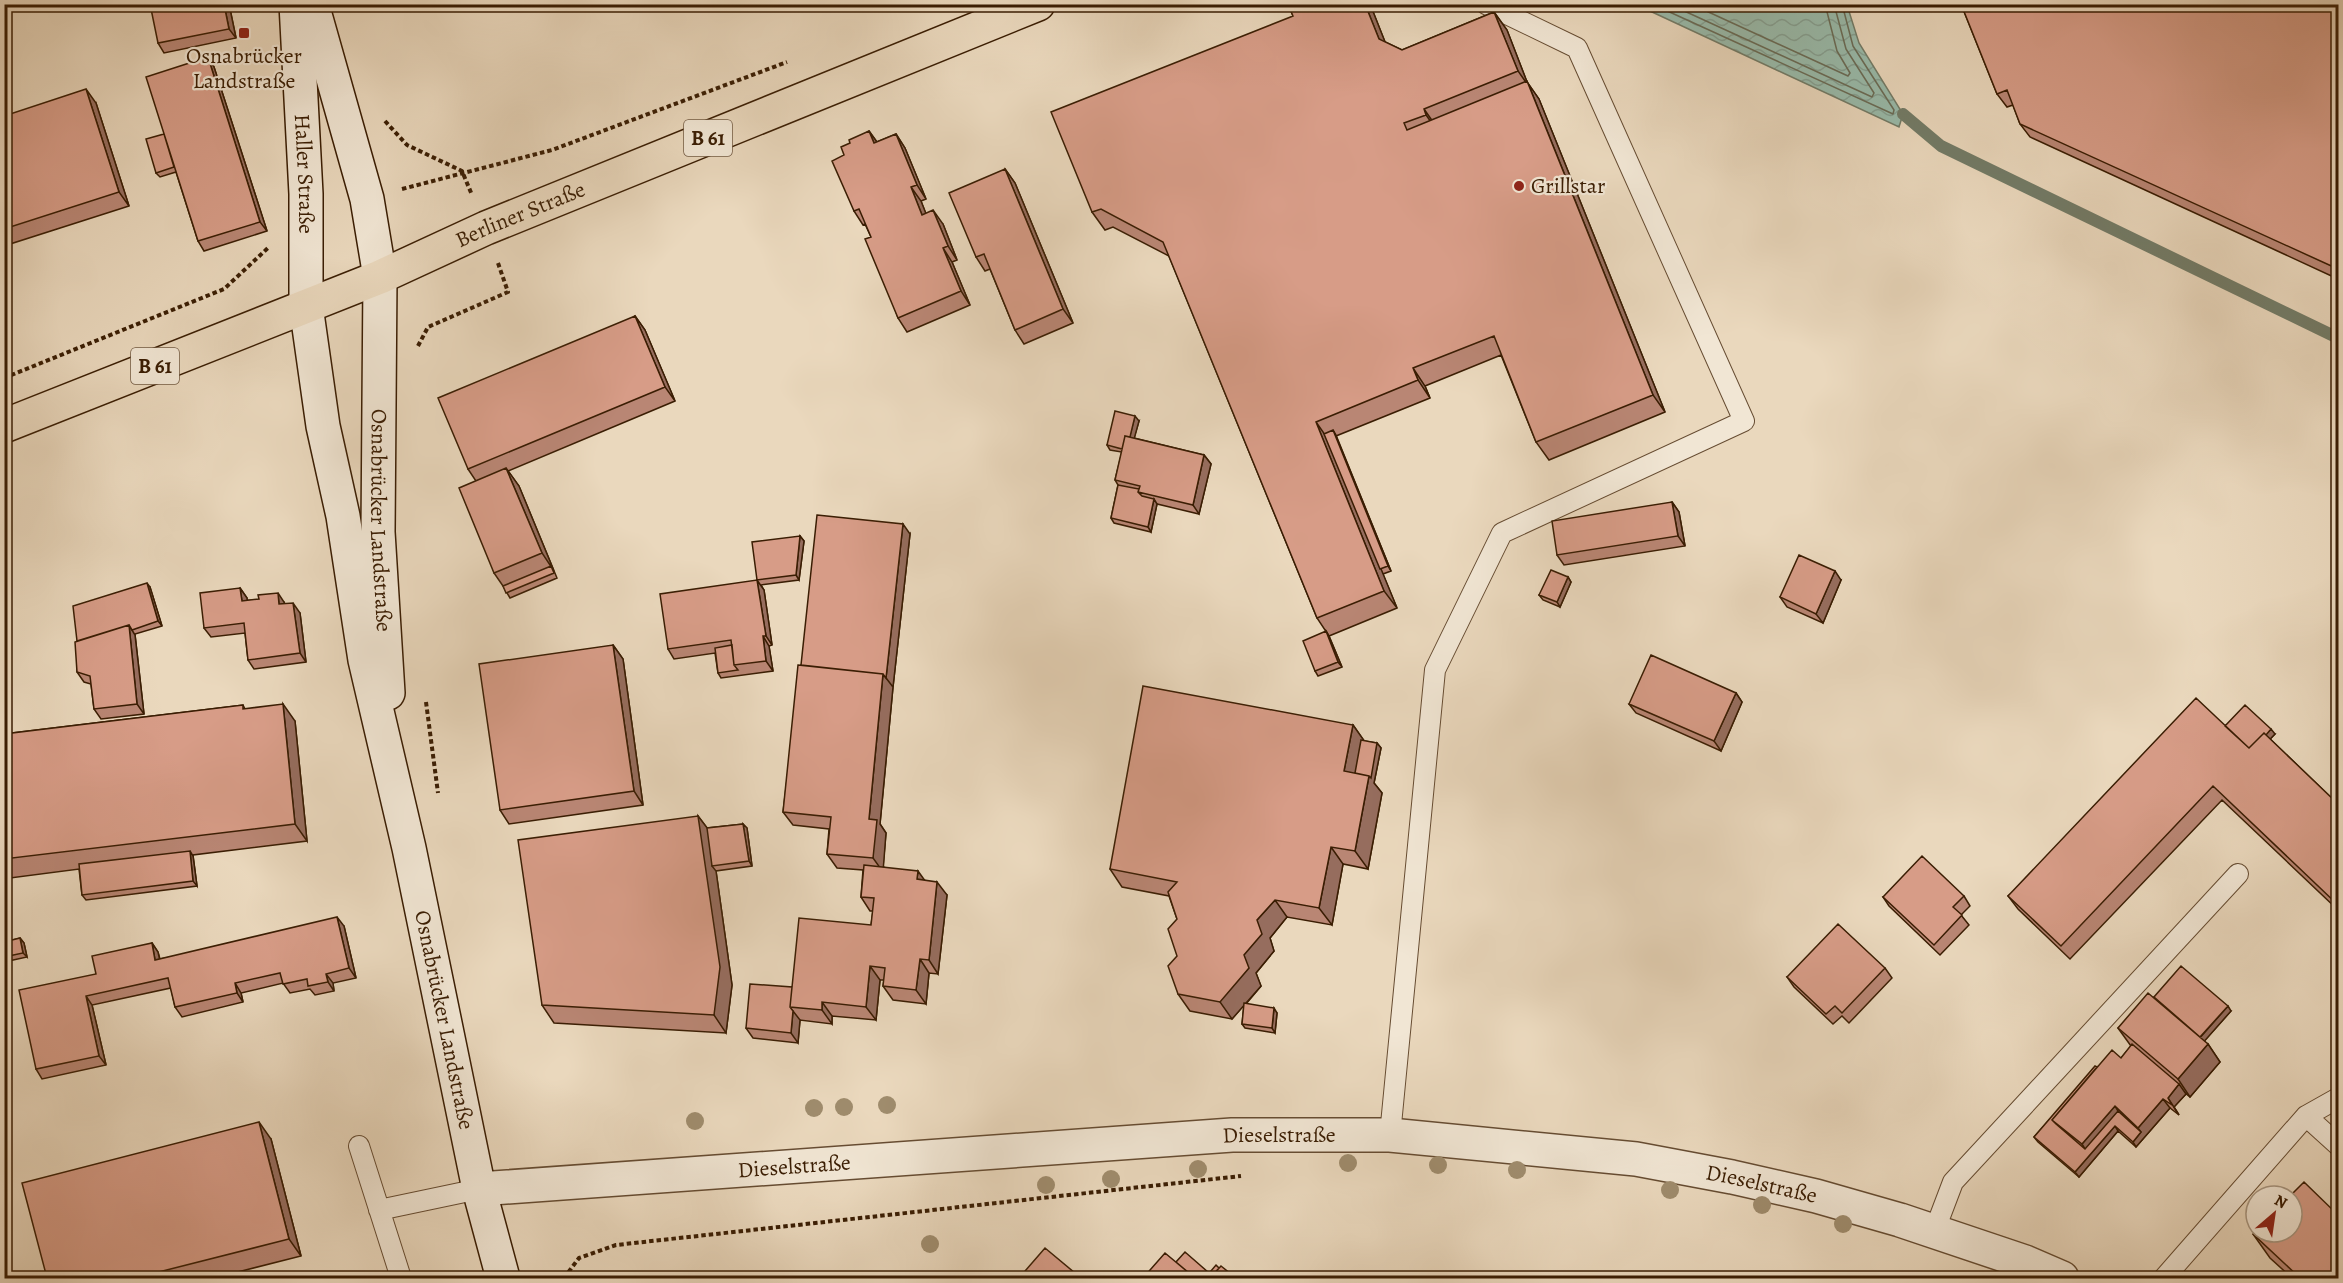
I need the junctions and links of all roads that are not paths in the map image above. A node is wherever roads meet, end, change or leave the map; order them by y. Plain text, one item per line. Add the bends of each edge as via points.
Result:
1 (296, 4) edge
2 (312, 4) edge
3 (1038, 4) edge
4 (1486, 4) edge
5 (380, 277) junction
6 (306, 306) junction
7 (4, 426) edge
8 (390, 763) junction
9 (2238, 874) dead end
10 (2338, 1098) edge
11 (2306, 1116) junction
12 (1390, 1135) junction
13 (2338, 1145) edge
14 (359, 1146) dead end
15 (480, 1189) junction
16 (379, 1210) junction
17 (1934, 1232) junction
18 (401, 1278) edge
19 (503, 1278) edge
20 (2061, 1278) edge
21 (2164, 1278) edge

1 - 6 street, Haller Straße via 306,194
2 - 5 street, Haller Straße via 367,199
3 - 5 main road, Berliner Straße / B 61 via 486,228
4 - 12 lane via 1577,48 1744,421 1502,533 1435,670
5 - 6 main road, Berliner Straße / B 61
5 - 8 street, Osnabrücker Landstraße via 378,532
6 - 7 main road, Berliner Straße / B 61
6 - 8 street, Osnabrücker Landstraße via 365,660
8 - 15 street, Osnabrücker Landstraße
9 - 17 lane via 1953,1182
10 - 11 lane
11 - 13 lane
11 - 21 lane
12 - 15 street, Dieselstraße via 1232,1135
12 - 17 street, Dieselstraße via 1636,1159 1816,1196
14 - 16 lane
15 - 16 lane
15 - 19 street, Osnabrücker Landstraße
16 - 18 lane
17 - 20 street, Dieselstraße

